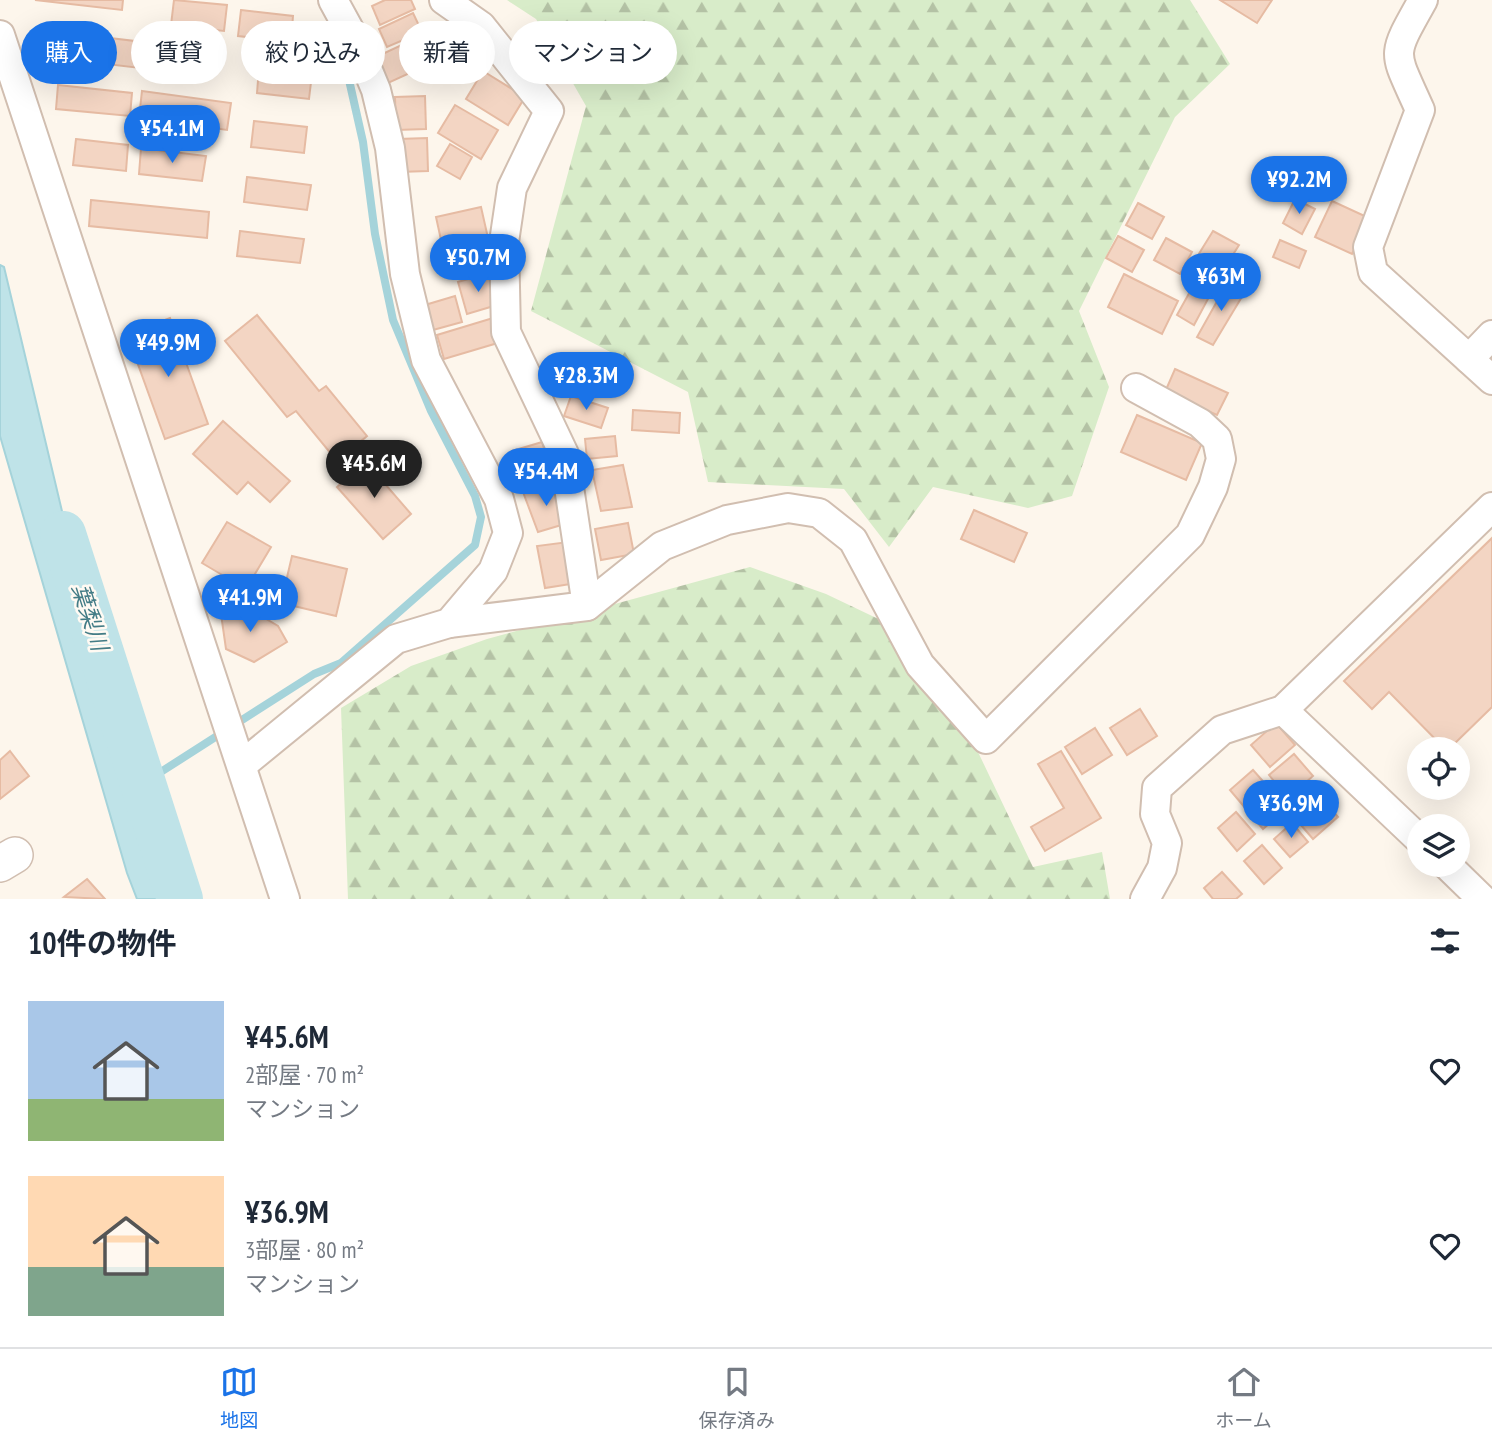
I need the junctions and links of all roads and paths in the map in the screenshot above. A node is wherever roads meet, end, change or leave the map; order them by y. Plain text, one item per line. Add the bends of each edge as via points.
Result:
1 (332, 0) edge
2 (444, 0) edge
3 (1423, 0) edge
4 (0, 35) edge
5 (1492, 335) edge
6 (1469, 359) junction
7 (1492, 380) edge
8 (1136, 388) dead end
9 (1492, 507) edge
10 (587, 606) junction
11 (449, 623) junction
12 (1283, 710) junction
13 (242, 765) junction
14 (1407, 828) edge
15 (1459, 877) edge
16 (285, 899) edge
17 (1145, 899) edge
18 (1482, 899) edge

1 - 11 street via 376,90 390,148 405,274 426,360 499,499 508,533 494,571
2 - 10 street via 481,26 549,111 512,188 504,242 506,332 564,454
3 - 6 street via 1397,45 1397,59 1420,110 1368,247 1373,272
4 - 13 street
5 - 6 street
6 - 7 street
8 - 10 street via 1200,423 1217,439 1220,459 1213,487 1190,535 986,739 920,665 853,540 819,513 788,508 727,520 662,546
9 - 12 street
10 - 11 street
11 - 13 street via 396,639
12 - 14 street
12 - 17 street via 1222,730 1157,788 1155,814 1167,843 1162,868
13 - 16 street
15 - 18 street

